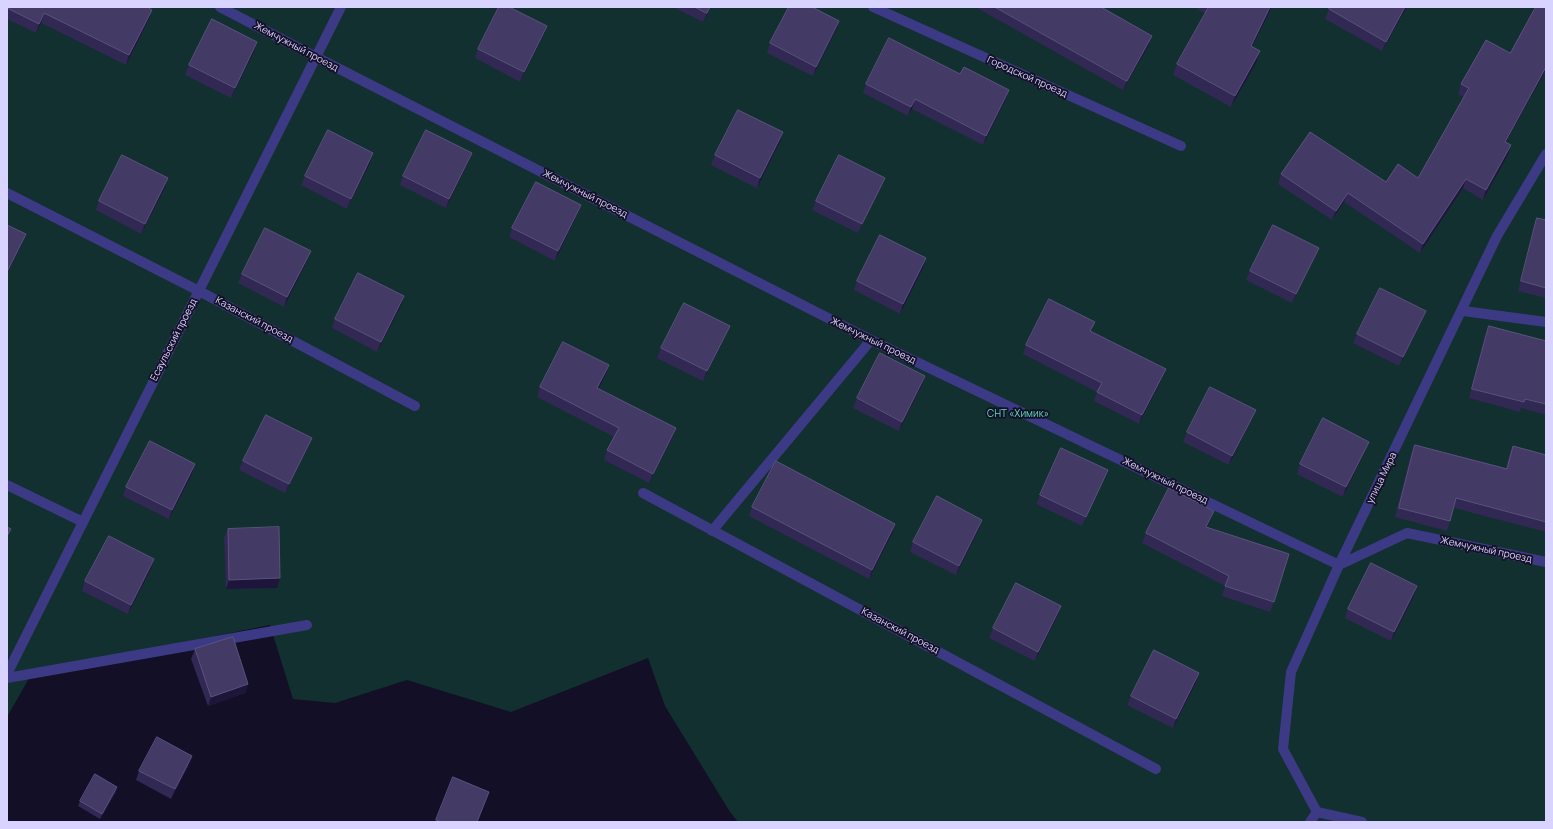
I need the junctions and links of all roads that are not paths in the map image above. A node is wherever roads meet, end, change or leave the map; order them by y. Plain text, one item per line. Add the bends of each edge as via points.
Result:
1 (220, 7) edge
2 (341, 7) edge
3 (873, 7) edge
4 (316, 57) junction
5 (1181, 146) dead end
6 (1546, 154) edge
7 (7, 193) edge
8 (199, 291) junction
9 (1463, 310) junction
10 (1546, 322) edge
11 (871, 340) junction
12 (416, 406) dead end
13 (7, 484) edge
14 (643, 493) dead end
15 (83, 522) junction
16 (712, 531) junction
17 (1546, 562) edge
18 (1340, 565) junction
19 (307, 625) dead end
20 (7, 674) edge
21 (7, 678) edge
22 (1156, 769) dead end
23 (1317, 812) junction
24 (1310, 822) edge
25 (1362, 822) edge

1 - 4 street, Жемчужный проезд
2 - 4 street, Есаульский проезд
3 - 5 street, Городской проезд
4 - 8 street, Есаульский проезд
4 - 11 street, Жемчужный проезд
6 - 9 street, улица Мира via 1497,236
7 - 8 street, Казанский проезд
8 - 12 street, Казанский проезд
8 - 15 street, Есаульский проезд
9 - 10 street
9 - 18 street, улица Мира
11 - 16 street
11 - 18 street, Жемчужный проезд
13 - 15 street
14 - 16 street, Казанский проезд
15 - 20 street, Есаульский проезд
16 - 22 street, Казанский проезд
17 - 18 street, Жемчужный проезд via 1407,533
18 - 23 street, улица Мира via 1291,672 1283,749
19 - 21 street
23 - 24 street
23 - 25 street

